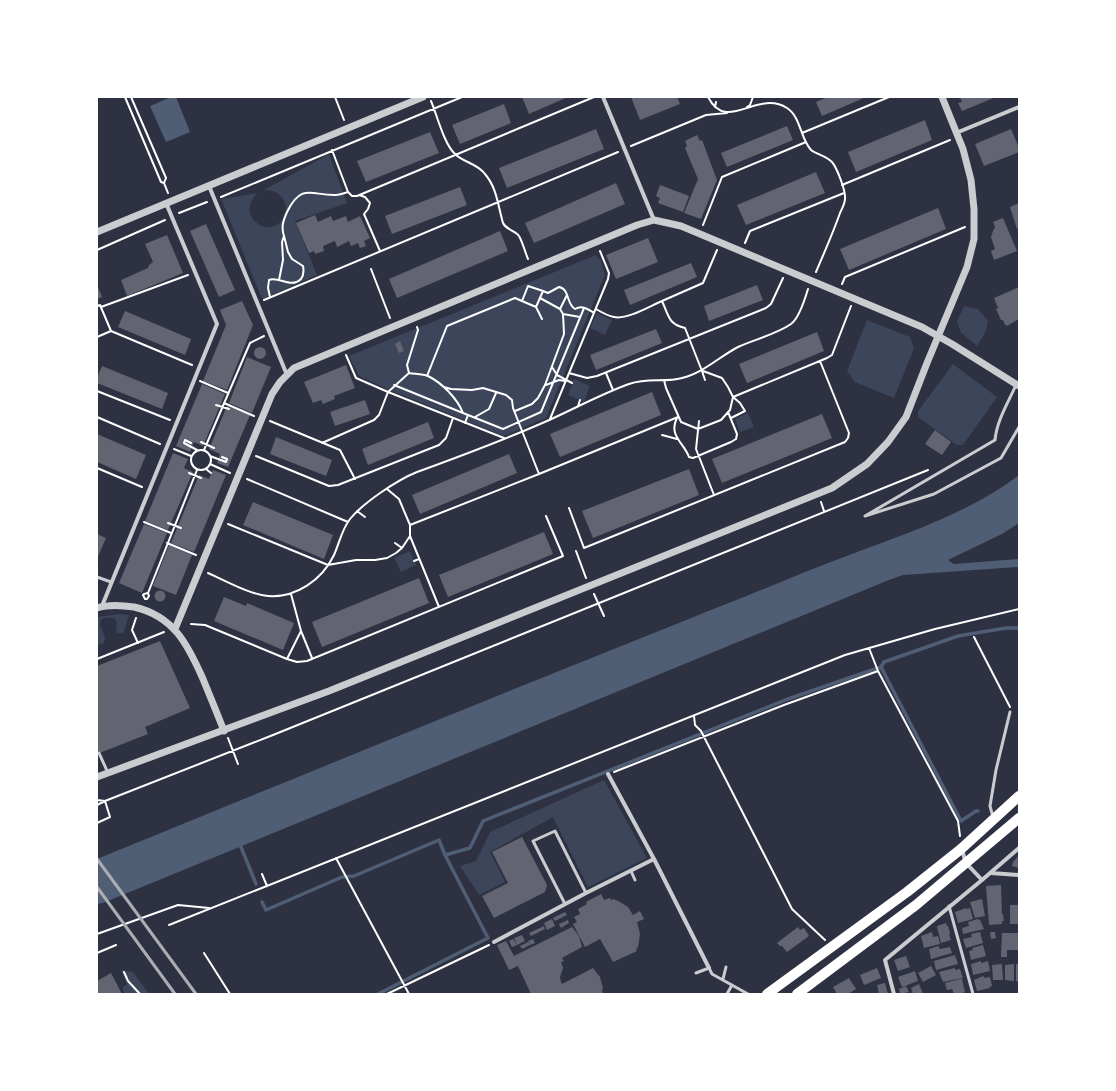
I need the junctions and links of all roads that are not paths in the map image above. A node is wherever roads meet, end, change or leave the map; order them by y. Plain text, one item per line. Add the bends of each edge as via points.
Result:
1 (423, 97) edge
2 (604, 97) edge
3 (942, 97) edge
4 (1019, 107) edge
5 (956, 133) junction
6 (209, 186) junction
7 (166, 203) junction
8 (654, 220) junction
9 (97, 232) edge
10 (938, 336) junction
11 (287, 375) junction
12 (1018, 385) edge
13 (1019, 427) edge
14 (97, 577) edge
15 (111, 582) junction
16 (99, 607) edge
17 (175, 629) junction
18 (1010, 712) road end
19 (226, 734) junction
20 (99, 753) dead end
21 (108, 773) junction
22 (608, 774) road end
23 (97, 777) edge
24 (1019, 796) edge
25 (1019, 818) edge
26 (994, 819) junction
27 (1019, 848) edge
28 (961, 849) junction
29 (654, 859) junction
30 (966, 864) junction
31 (630, 872) junction
32 (991, 873) junction
33 (1019, 875) edge
34 (635, 880) dead end
35 (982, 880) junction
36 (586, 893) junction
37 (565, 904) junction
38 (949, 906) junction
39 (494, 942) road end
40 (726, 967) dead end
41 (709, 968) junction
42 (696, 974) dead end
43 (723, 980) junction
44 (732, 985) junction
45 (728, 994) edge
46 (748, 994) edge
47 (767, 994) edge
48 (797, 994) edge
49 (894, 994) edge
50 (973, 994) edge

1 - 6 street
2 - 8 street
3 - 5 street
4 - 5 street
5 - 10 street via 971,180 974,239 967,267
6 - 7 street
6 - 11 street
7 - 9 street
7 - 15 street via 217,324
8 - 10 street via 681,226
8 - 11 street via 299,365
10 - 12 street
10 - 19 street via 906,417 888,442 867,464 832,488
11 - 17 street via 272,394
12 - 13 lane via 1004,410 995,440 865,516 934,494 1001,458
14 - 15 lane
15 - 16 street
16 - 17 street via 119,605 140,608 155,614
17 - 19 street via 192,653
18 - 26 lane via 990,806
19 - 21 street
20 - 21 lane
21 - 23 street
22 - 29 street
24 - 26 highway
25 - 30 highway
26 - 28 highway
27 - 32 street
28 - 30 street
28 - 47 highway via 907,892
29 - 31 street
29 - 41 street
30 - 35 street
30 - 48 highway via 916,905
31 - 34 lane
31 - 36 street
32 - 33 street
32 - 35 street
35 - 38 street
36 - 37 street
36 - 37 lane via 555,831 534,842
37 - 39 street
38 - 49 street via 885,960
38 - 50 lane
40 - 43 lane
41 - 42 lane
41 - 43 lane via 712,974
43 - 44 lane
44 - 45 lane
44 - 46 lane

